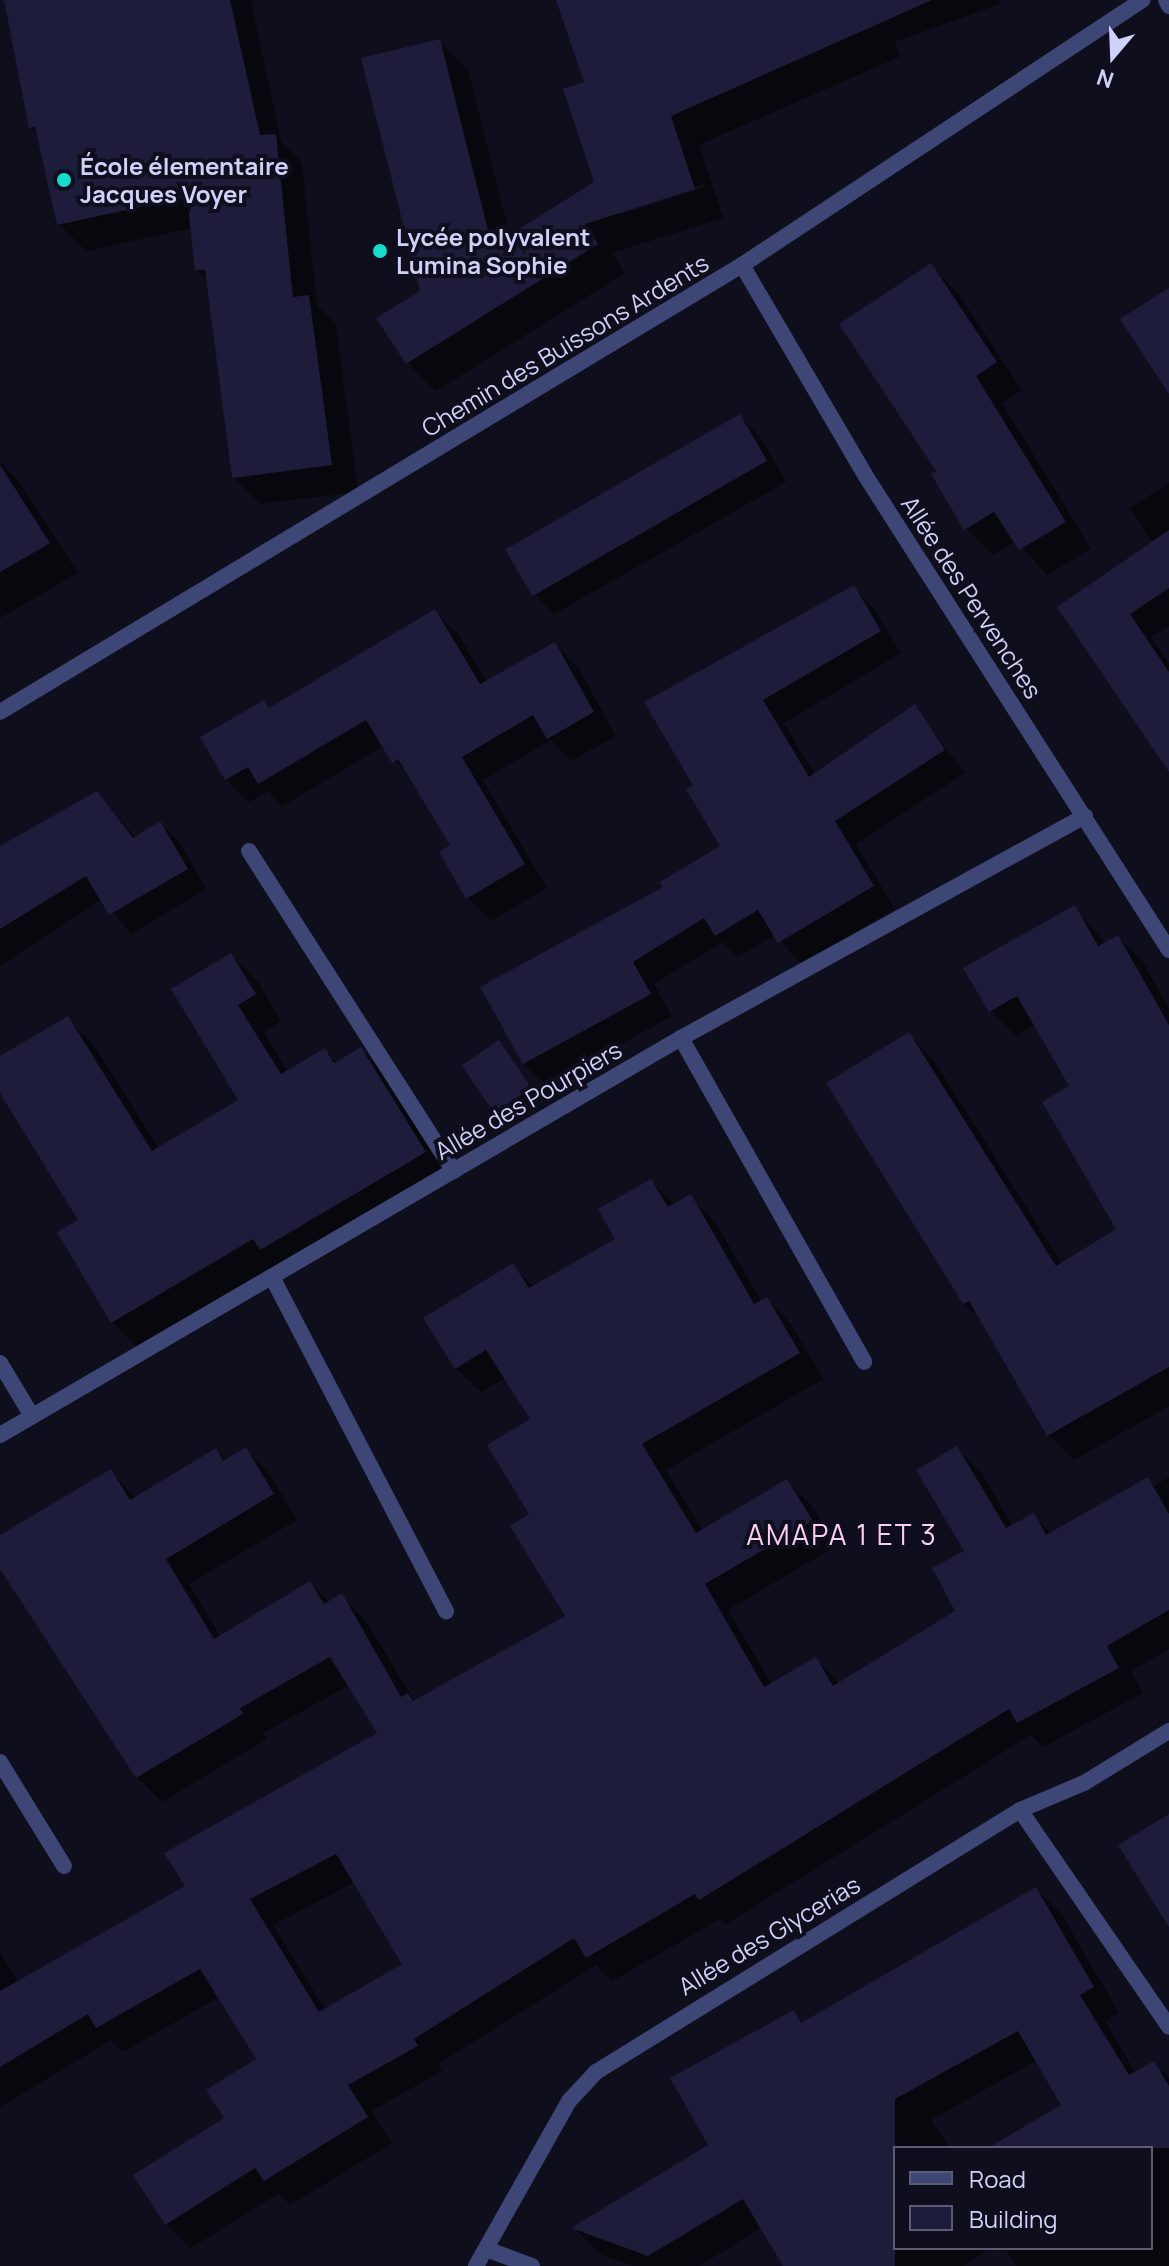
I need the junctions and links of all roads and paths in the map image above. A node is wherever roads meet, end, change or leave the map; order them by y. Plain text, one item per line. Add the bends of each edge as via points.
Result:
1 (1142, 0) edge
2 (1166, 0) edge
3 (1169, 6) edge
4 (742, 265) junction
5 (0, 712) edge
6 (1085, 816) junction
7 (249, 851) dead end
8 (1169, 950) edge
9 (681, 1038) junction
10 (454, 1171) junction
11 (272, 1277) junction
12 (864, 1362) dead end
13 (0, 1363) edge
14 (32, 1416) junction
15 (0, 1435) edge
16 (446, 1611) dead end
17 (1169, 1731) edge
18 (0, 1762) edge
19 (1020, 1810) junction
20 (64, 1866) dead end
21 (1169, 2027) edge
22 (486, 2249) junction
23 (476, 2266) edge
24 (532, 2266) edge

1 - 4 street, Chemin des Buissons Ardents
2 - 3 street
4 - 5 street, Chemin des Buissons Ardents
4 - 6 street, Allée des Pervenches via 865,475
6 - 8 street, Allée des Pervenches
6 - 9 street, Allée des Pourpiers
7 - 10 street
9 - 10 street, Allée des Pourpiers
9 - 12 street
10 - 11 street, Allée des Pourpiers
11 - 14 street, Allée des Pourpiers
11 - 16 street
13 - 14 street
14 - 15 street, Allée des Pourpiers
17 - 19 street, Allée des Glycerias via 1084,1783
18 - 20 street
19 - 21 street
19 - 22 street, Allée des Glycerias via 596,2072 569,2101
22 - 23 street, Allée des Glycerias
22 - 24 street

